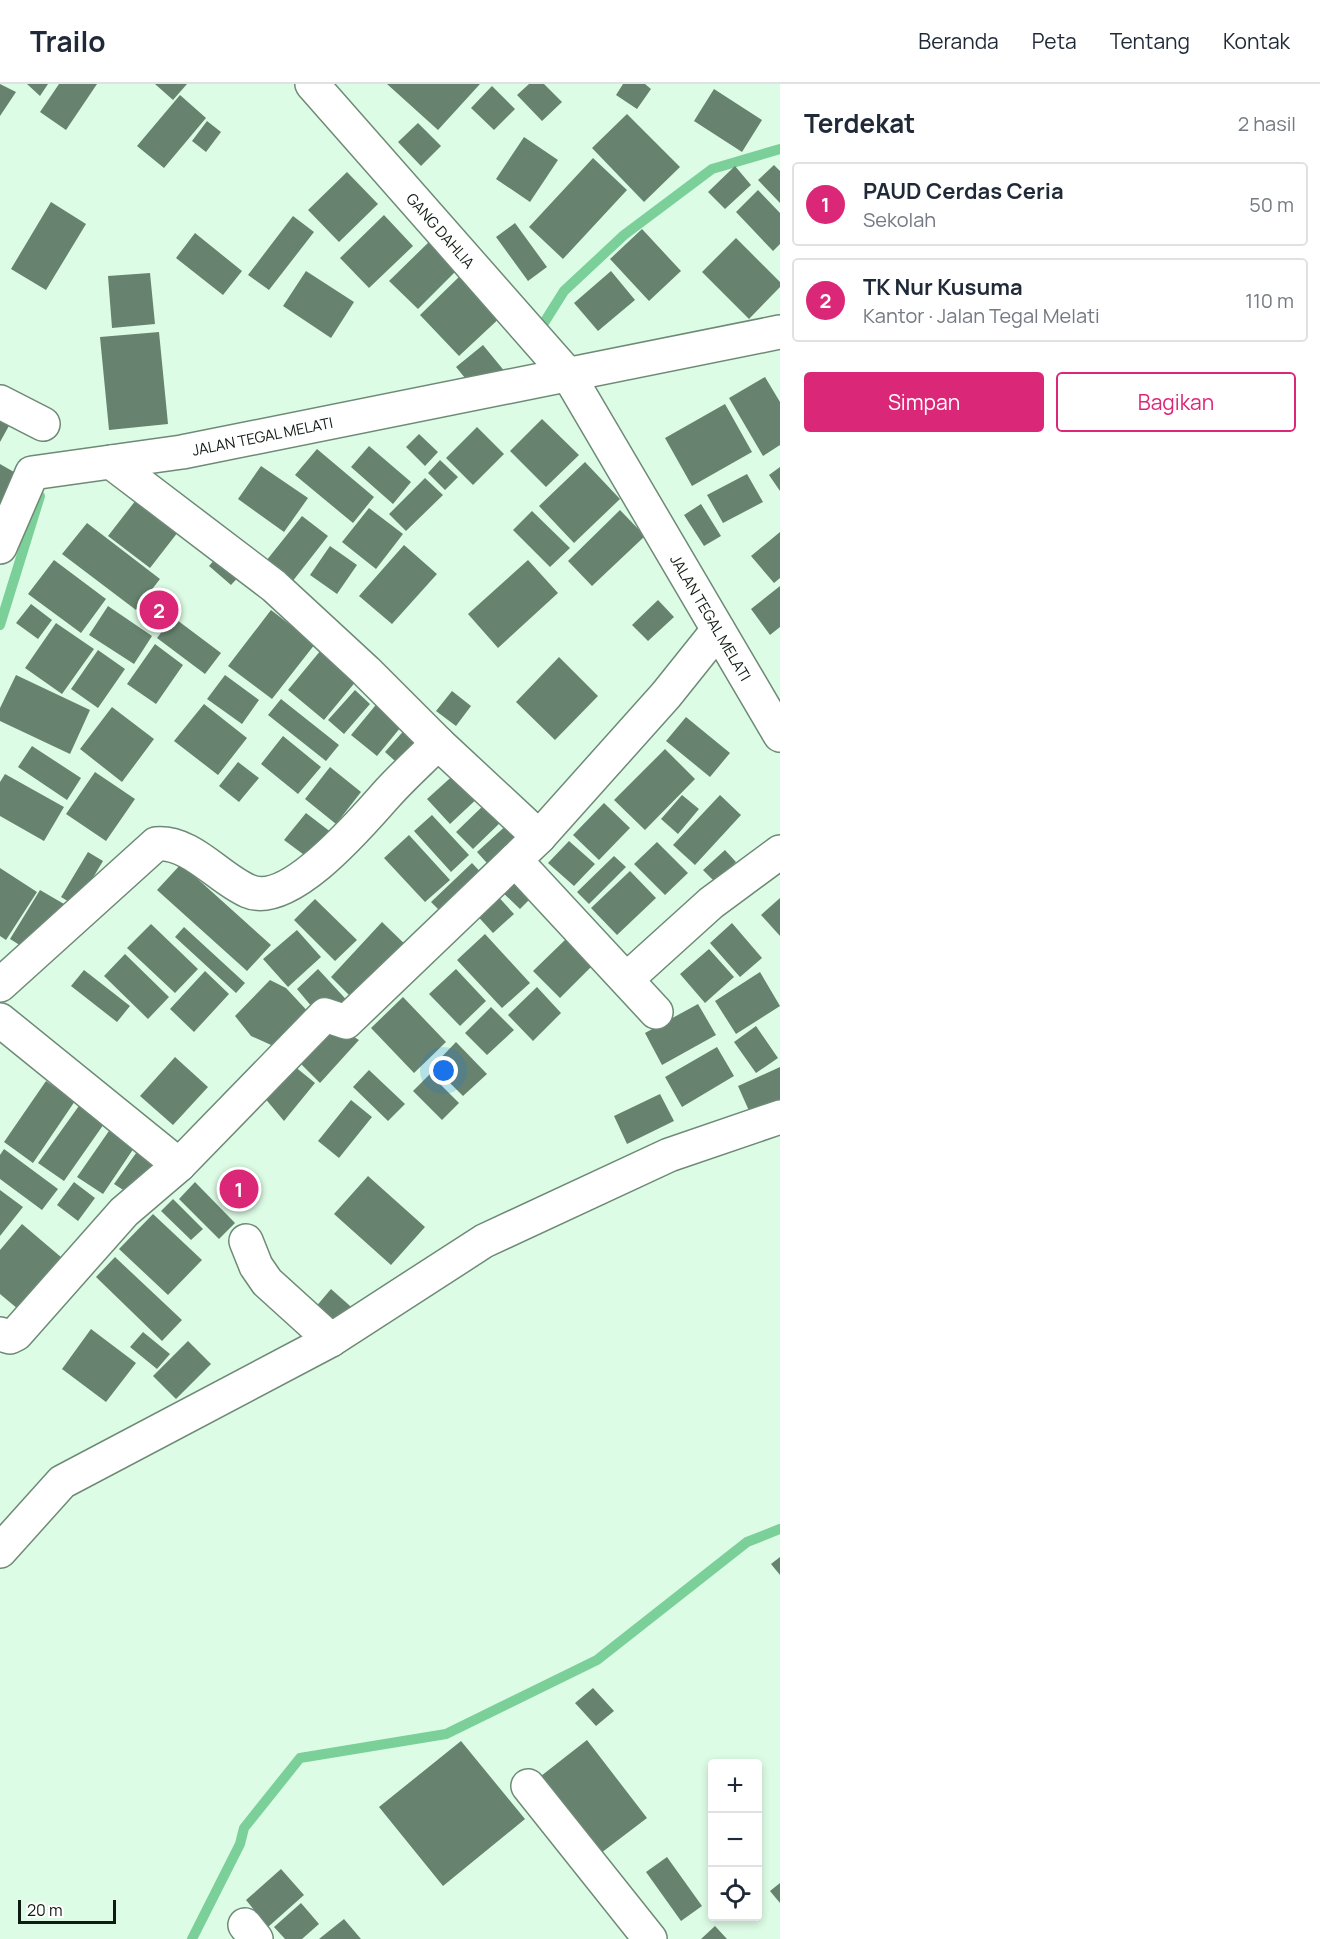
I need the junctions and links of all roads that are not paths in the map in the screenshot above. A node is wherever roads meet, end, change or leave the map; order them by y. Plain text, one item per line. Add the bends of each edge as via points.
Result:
1 (312, 84) edge
2 (780, 332) edge
3 (569, 376) junction
4 (0, 402) edge
5 (43, 423) dead end
6 (111, 462) junction
7 (0, 548) edge
8 (718, 630) junction
9 (780, 735) edge
10 (438, 743) junction
11 (539, 837) junction
12 (780, 852) edge
13 (515, 860) junction
14 (627, 979) junction
15 (0, 985) edge
16 (656, 1012) dead end
17 (0, 1020) edge
18 (780, 1117) edge
19 (178, 1166) junction
20 (246, 1241) dead end
21 (0, 1334) edge
22 (331, 1340) junction
23 (0, 1551) edge
24 (528, 1786) dead end
25 (650, 1939) edge

1 - 3 street, GANG DAHLIA
2 - 3 street, JALAN TEGAL MELATI
3 - 6 street, JALAN TEGAL MELATI via 182,452
3 - 8 street, JALAN TEGAL MELATI
4 - 5 street
6 - 7 street, JALAN TEGAL MELATI via 32,473
6 - 10 street via 274,586
8 - 9 street, JALAN TEGAL MELATI
8 - 11 street
10 - 11 street
10 - 15 street via 351,834 290,885 265,895 249,891 184,850 169,843 156,844
11 - 13 street
12 - 14 street via 711,903
13 - 14 street
13 - 19 street via 346,1022 325,1015
14 - 16 street
17 - 19 street
18 - 22 street via 669,1155 484,1241
19 - 21 street via 124,1212 16,1334
20 - 22 street via 267,1282
22 - 23 street via 62,1482
24 - 25 street

